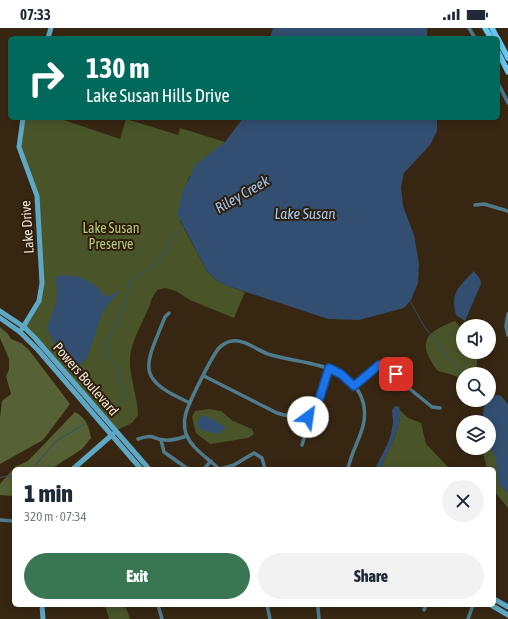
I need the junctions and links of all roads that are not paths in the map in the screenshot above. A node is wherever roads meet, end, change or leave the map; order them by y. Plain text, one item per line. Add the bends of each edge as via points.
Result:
1 (500, 43) edge
2 (500, 56) edge
3 (508, 58) edge
4 (508, 72) edge
5 (500, 87) edge
6 (508, 103) edge
7 (22, 120) edge
8 (475, 206) dead end
9 (508, 210) edge
10 (0, 311) edge
11 (168, 313) dead end
12 (508, 314) edge
13 (0, 318) edge
14 (22, 329) junction
15 (508, 335) edge
16 (329, 368) junction
17 (204, 376) junction
18 (354, 386) junction
19 (190, 402) junction
20 (440, 408) dead end
21 (306, 412) junction
22 (115, 431) junction
23 (111, 435) junction
24 (188, 436) junction
25 (138, 439) dead end
26 (161, 440) junction
27 (302, 445) dead end
28 (211, 461) junction
29 (75, 467) edge
30 (139, 467) edge
31 (147, 467) edge
32 (185, 467) edge
33 (206, 467) edge
34 (217, 467) edge
35 (226, 467) edge
36 (264, 467) edge
37 (349, 467) edge
38 (0, 520) edge
39 (12, 521) edge
40 (496, 600) edge
41 (508, 606) edge
42 (42, 607) edge
43 (159, 607) edge
44 (267, 607) edge
45 (425, 607) edge
46 (473, 607) edge
47 (494, 607) edge
48 (318, 608) dead end
49 (424, 610) dead end
50 (508, 615) edge
51 (43, 619) edge
52 (162, 619) edge
53 (270, 619) edge
54 (319, 619) edge
55 (468, 619) edge

1 - 3 main road
2 - 4 main road
5 - 6 street
7 - 14 main road, Lake Drive via 19,147 37,196 42,283 39,302
8 - 9 street via 484,204
10 - 14 main road, Powers Boulevard
11 - 19 street via 149,358 149,371 157,385
12 - 15 street
13 - 14 main road, Powers Boulevard
14 - 22 main road, Powers Boulevard via 35,338
14 - 23 main road, Powers Boulevard
16 - 17 street via 279,358 232,341 218,348
16 - 18 street via 341,374
16 - 21 street via 319,400
17 - 19 street
17 - 21 street via 283,415
18 - 20 street via 379,365 386,365 393,369 405,385 432,406
18 - 37 street via 363,403 364,427
19 - 24 street via 184,422
21 - 27 street via 309,421
22 - 23 main road
22 - 31 main road, Powers Boulevard
23 - 29 main road
23 - 30 main road, Powers Boulevard
24 - 26 street
24 - 28 street via 195,448
25 - 26 street via 151,436
26 - 32 street via 164,452
28 - 33 street
28 - 34 street
35 - 36 street via 254,453 262,458
38 - 39 street
40 - 41 main road
42 - 51 main road
43 - 52 street
44 - 53 street
45 - 49 street
46 - 55 street
47 - 50 main road
48 - 54 street

